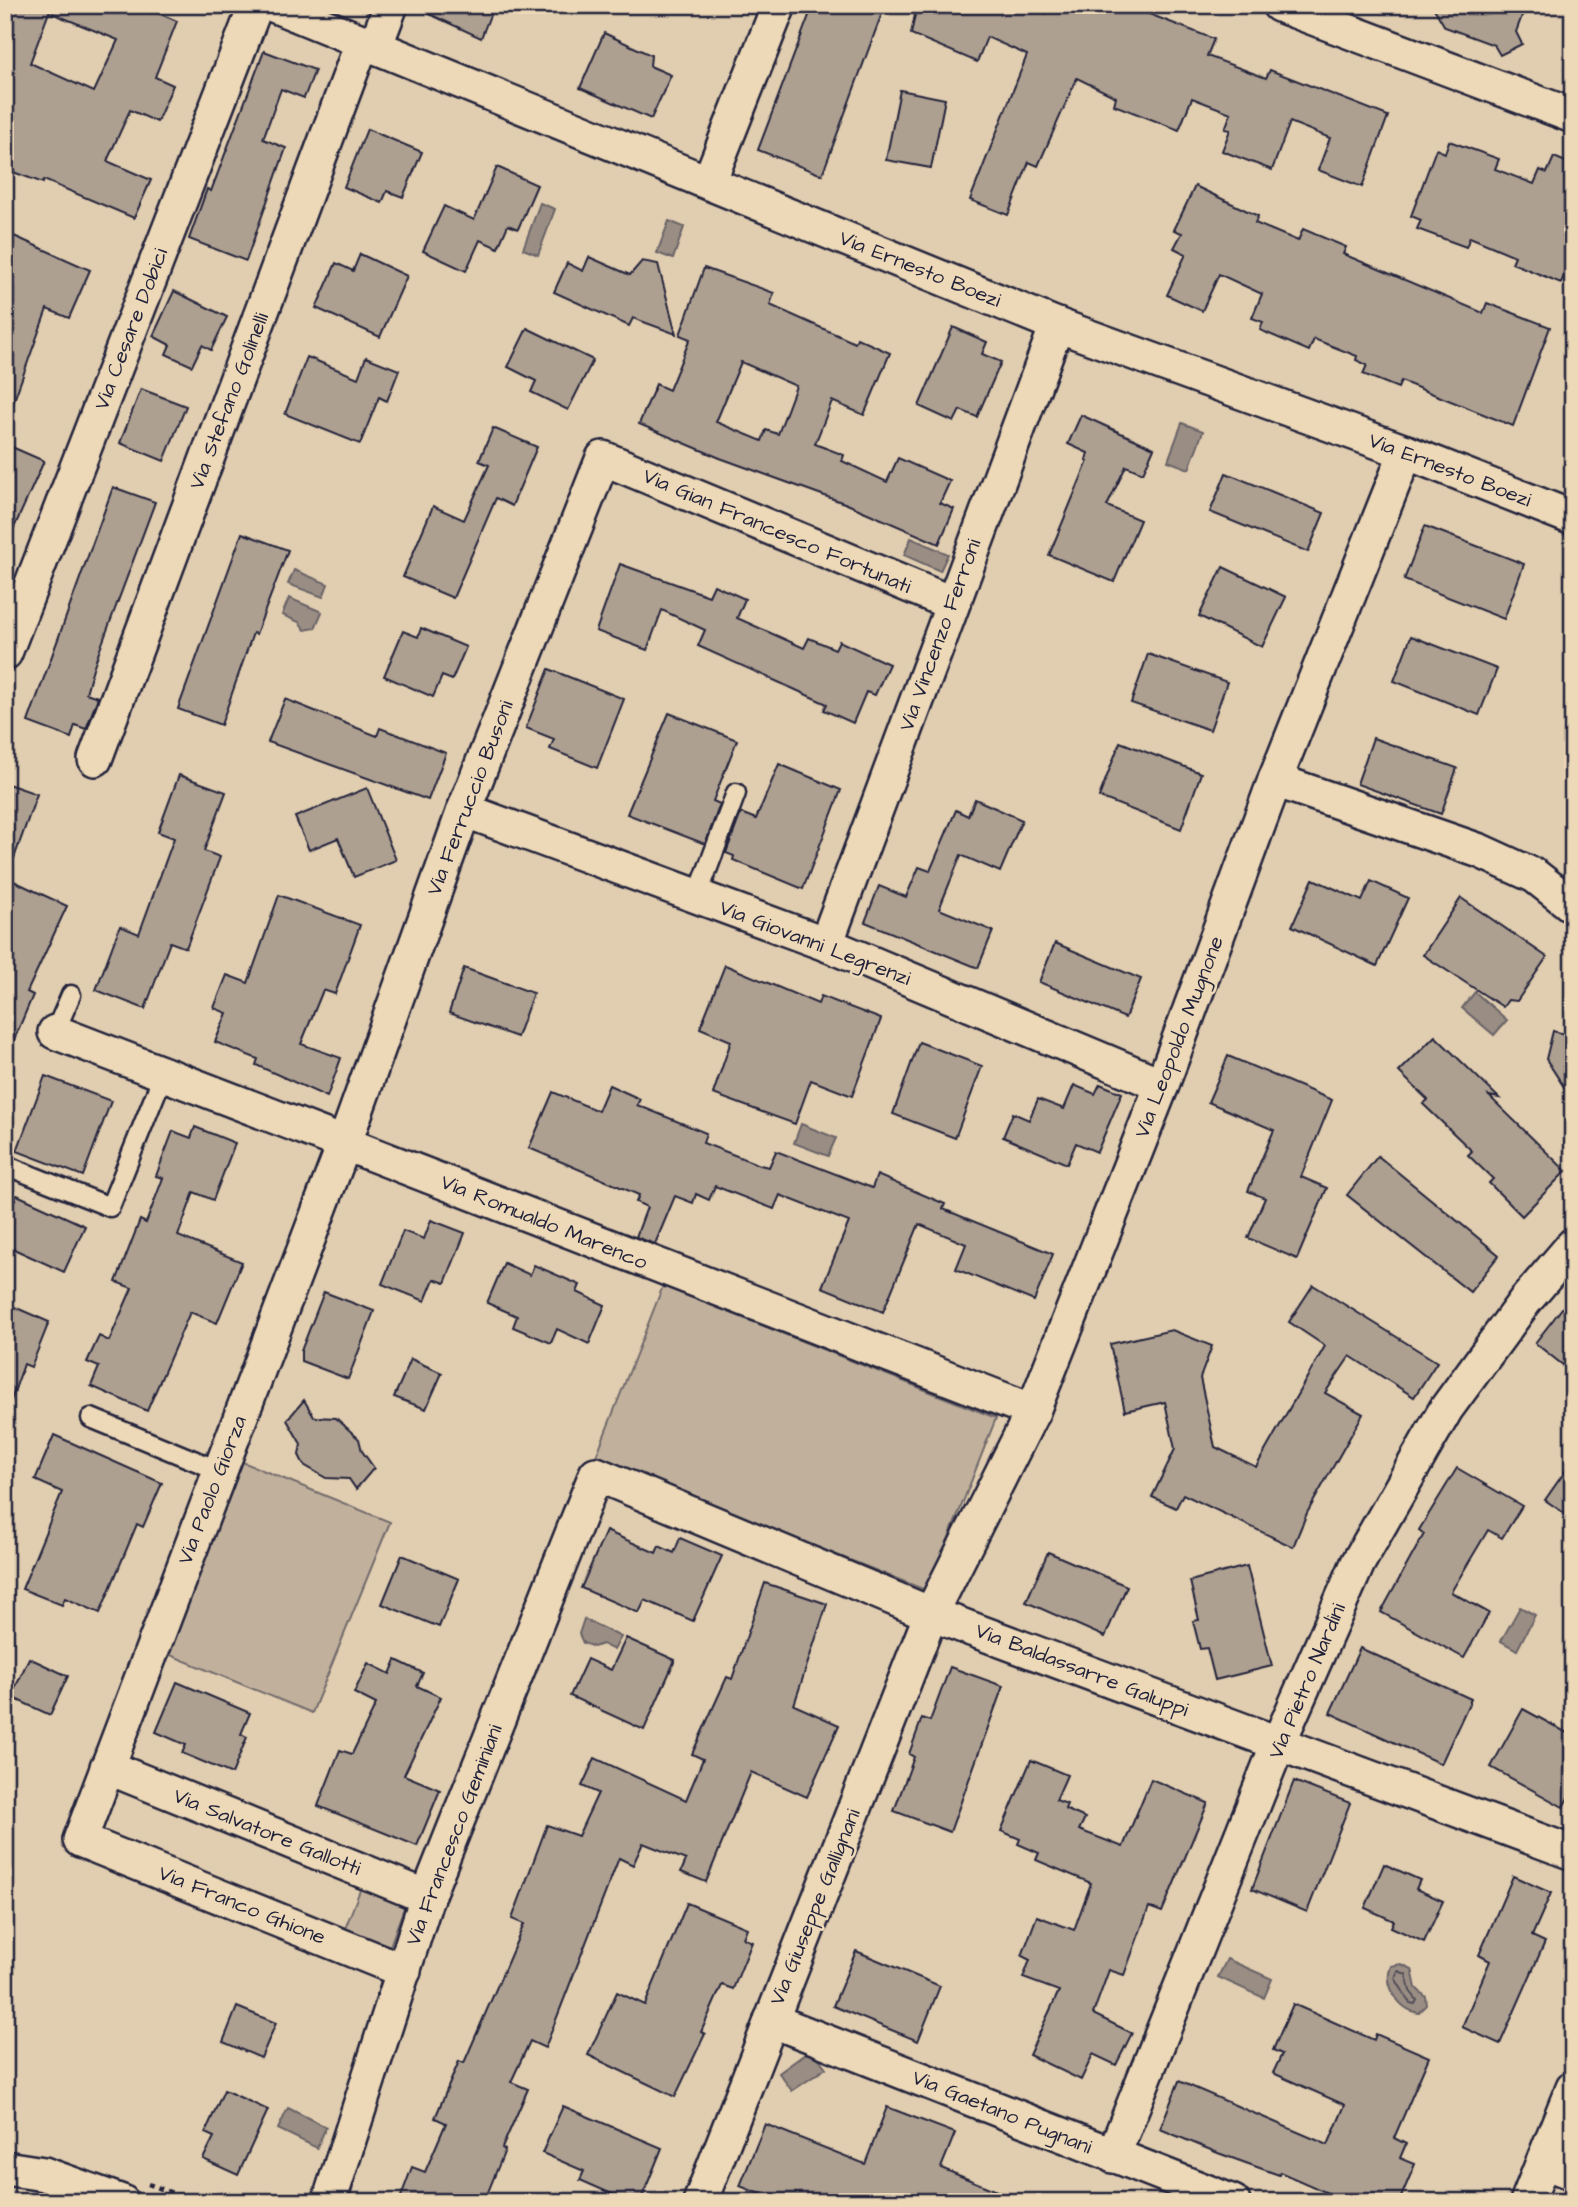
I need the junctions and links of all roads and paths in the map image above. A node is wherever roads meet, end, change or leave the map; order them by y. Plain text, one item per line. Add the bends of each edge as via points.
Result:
1 (256, 5) edge
2 (274, 5) edge
3 (391, 5) edge
4 (779, 5) edge
5 (1279, 5) edge
6 (369, 45) junction
7 (1573, 116) edge
8 (709, 182) junction
9 (1057, 326) junction
10 (1406, 452) junction
11 (603, 458) joint
12 (1573, 518) edge
13 (951, 603) junction
14 (5, 653) edge
15 (95, 759) dead end
16 (1275, 780) junction
17 (736, 793) dead end
18 (464, 810) junction
19 (697, 897) junction
20 (1573, 906) edge
21 (826, 944) junction
22 (71, 995) dead end
23 (55, 1032) joint
24 (164, 1073) junction
25 (1162, 1085) junction
26 (345, 1142) junction
27 (10, 1167) dead end
28 (1573, 1245) edge
29 (1033, 1411) junction
30 (91, 1418) dead end
31 (220, 1471) junction
32 (596, 1474) joint
33 (931, 1614) junction
34 (1279, 1744) junction
35 (107, 1767) junction
36 (80, 1839) joint
37 (1573, 1853) edge
38 (427, 1897) junction
39 (404, 1970) junction
40 (771, 2020) junction
41 (1573, 2087) edge
42 (1113, 2156) junction
43 (5, 2168) edge
44 (1558, 2168) edge
45 (107, 2199) edge
46 (329, 2202) edge
47 (700, 2202) edge
48 (1233, 2202) edge
49 (1527, 2202) edge

1 - 14 street, Via Cesare Dobici
2 - 6 street, Via Ernesto Boezi
3 - 6 street, Via Stefano Golinelli
4 - 8 street
5 - 7 street
6 - 8 street, Via Ernesto Boezi
6 - 15 street, Via Stefano Golinelli
8 - 9 street, Via Ernesto Boezi
9 - 10 street, Via Ernesto Boezi
9 - 13 street, Via Vincenzo Ferroni
10 - 12 street, Via Ernesto Boezi
10 - 16 street, Via Leopoldo Mugnone
11 - 13 street, Via Gian Francesco Fortunati
11 - 18 street, Via Ferruccio Busoni
13 - 21 street, Via Vincenzo Ferroni
16 - 20 street via 1489,855 1535,876
16 - 25 street, Via Leopoldo Mugnone
17 - 19 lane
18 - 19 street, Via Giovanni Legrenzi
18 - 26 street, Via Ferruccio Busoni
19 - 21 street, Via Giovanni Legrenzi
21 - 25 street, Via Giovanni Legrenzi
22 - 23 lane
23 - 24 street, Via Romualdo Marenco
24 - 26 street, Via Romualdo Marenco
24 - 27 lane via 110,1207
25 - 29 street, Via Leopoldo Mugnone
26 - 29 street, Via Romualdo Marenco via 649,1265
26 - 31 street, Via Paolo Giorza
28 - 34 street, Via Pietro Nardini via 1525,1301 1447,1409 1358,1563
29 - 33 street, Via Leopoldo Mugnone
30 - 31 lane
31 - 35 street, Via Paolo Giorza
32 - 33 street, Via Baldassarre Galuppi
32 - 38 street, Via Francesco Geminiani
33 - 34 street, Via Baldassarre Galuppi
33 - 40 street, Via Giuseppe Gallignani
34 - 37 street, Via Baldassarre Galuppi
34 - 42 street, Via Pietro Nardini
35 - 36 street, Via Paolo Giorza
35 - 38 street, Via Salvatore Gallotti
36 - 39 street, Via Franco Ghione
38 - 39 street, Via Francesco Geminiani
39 - 46 street, Via Francesco Geminiani
40 - 42 street, Via Gaetano Pugnani
40 - 47 street, Via Giuseppe Gallignani
41 - 44 street
42 - 48 street, Via Gaetano Pugnani
43 - 45 street via 44,2174
44 - 49 street

